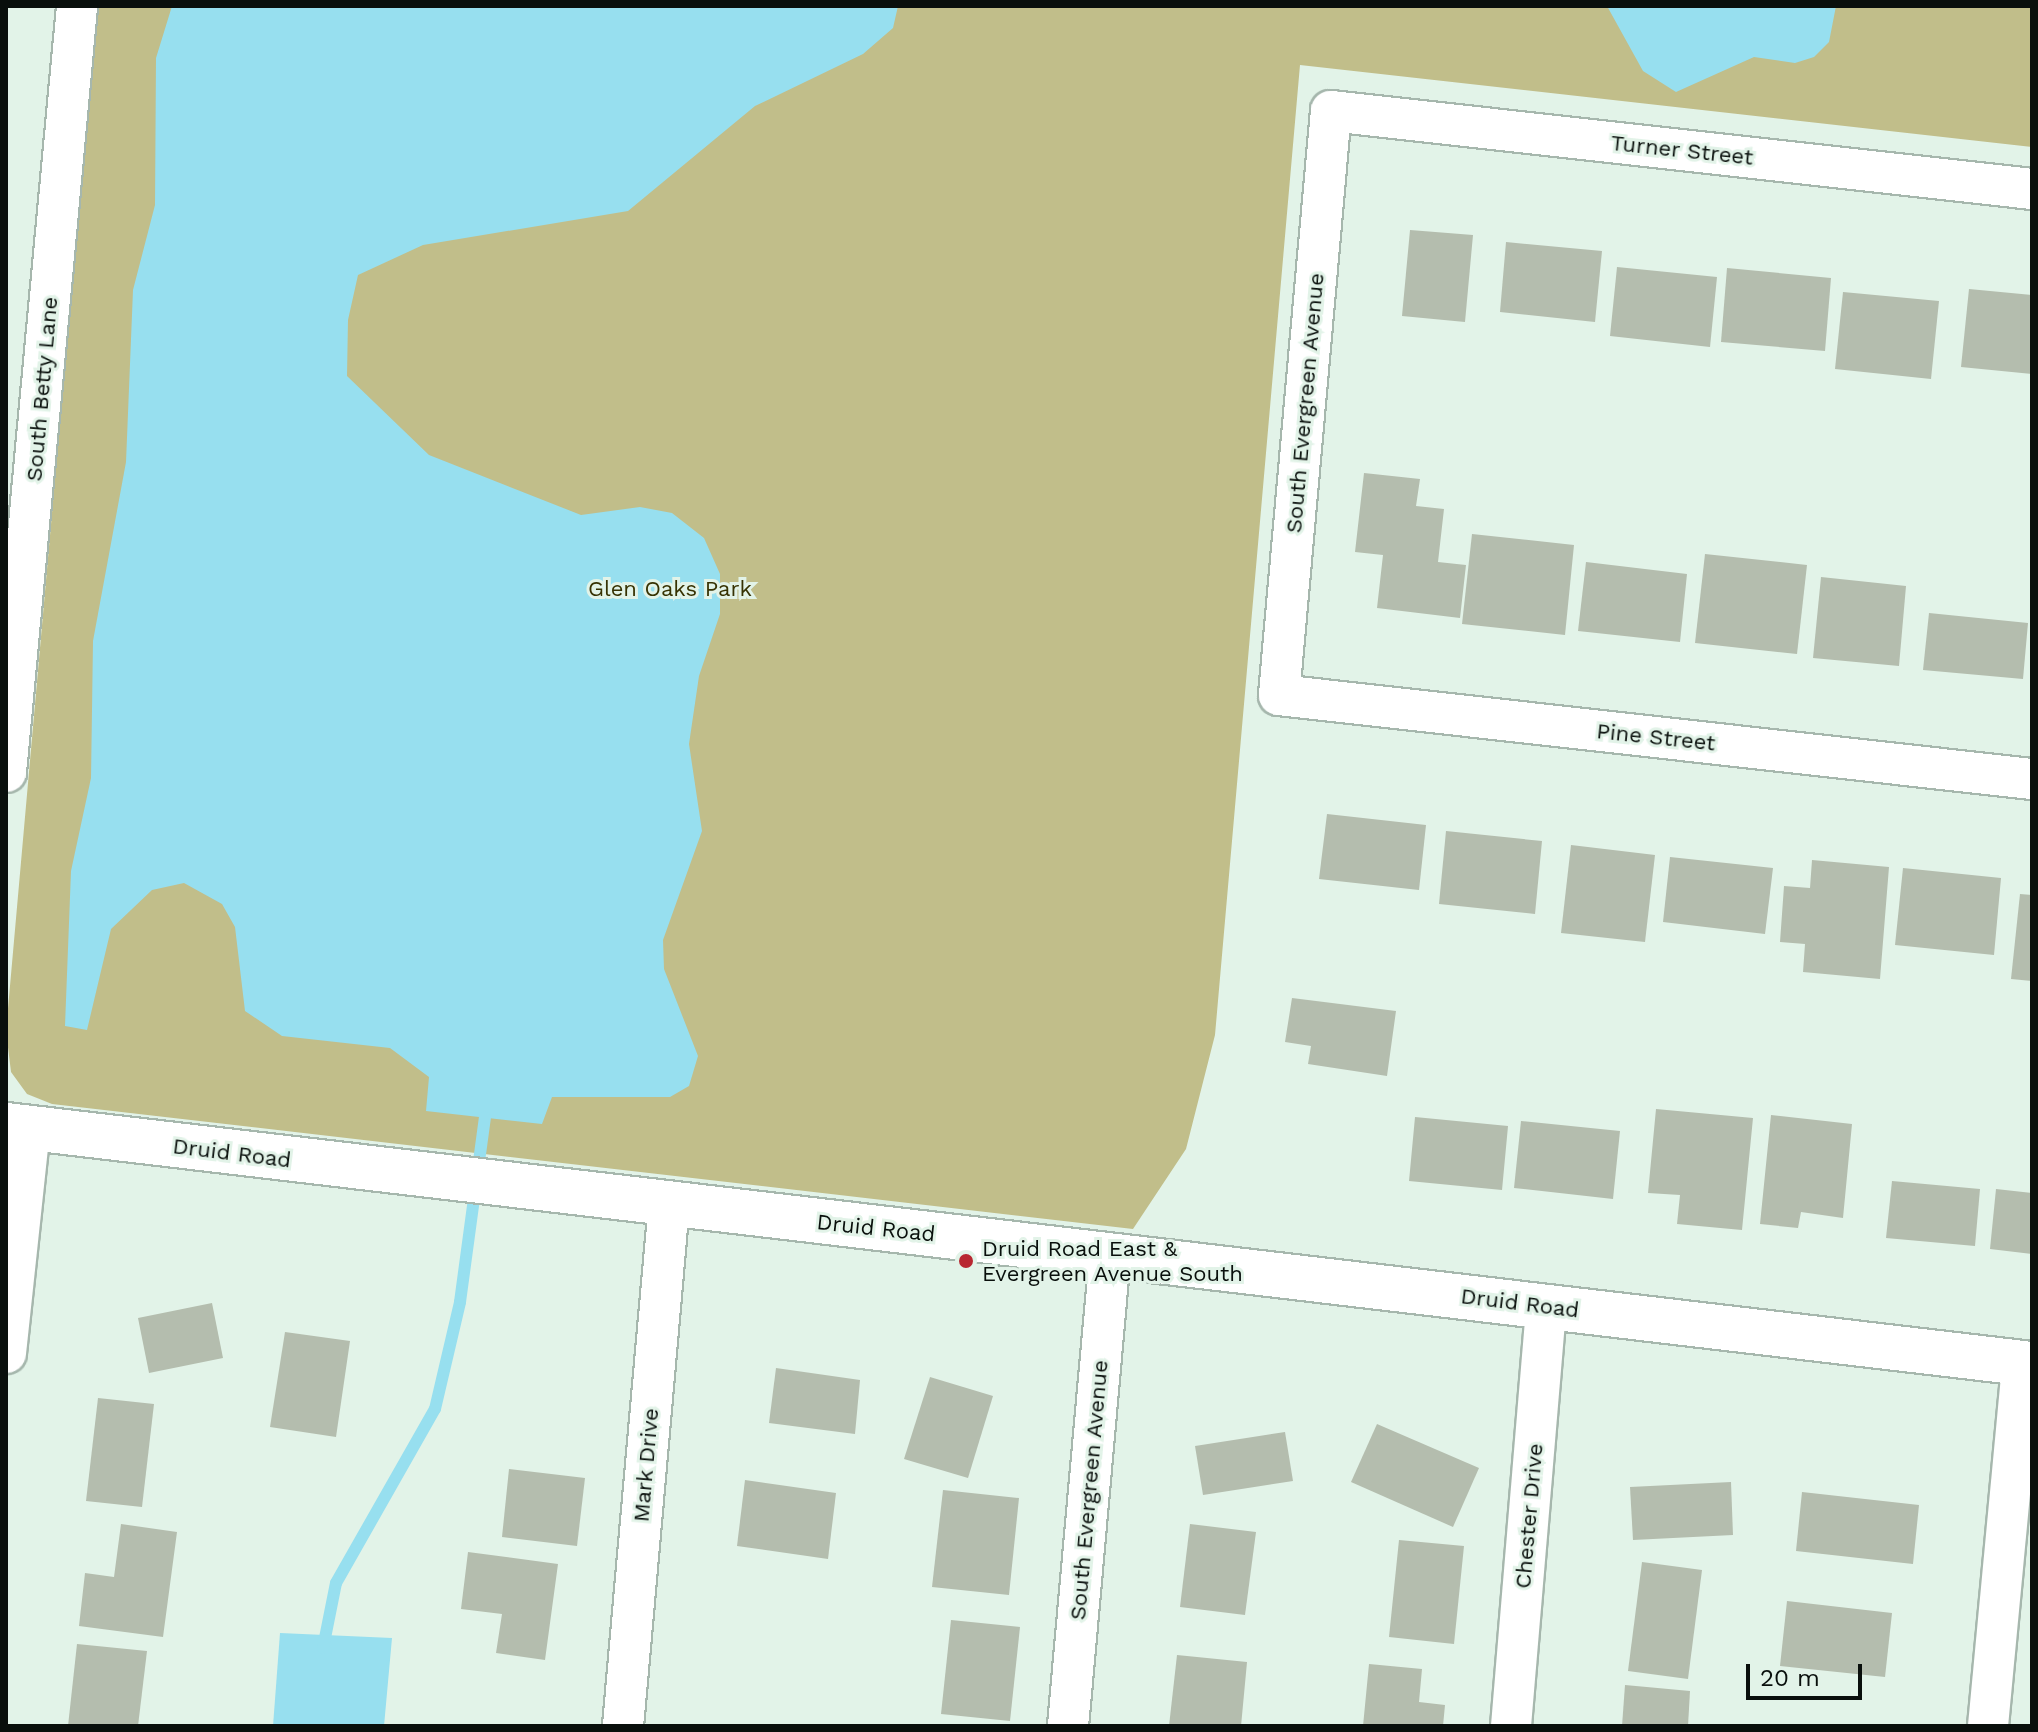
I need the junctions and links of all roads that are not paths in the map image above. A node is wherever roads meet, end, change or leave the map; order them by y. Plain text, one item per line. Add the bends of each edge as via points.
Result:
1 (77, 6) edge
2 (1331, 111) joint
3 (2032, 189) edge
4 (1279, 695) joint
5 (6, 772) edge
6 (2032, 779) edge
7 (18, 1126) edge
8 (669, 1204) junction
9 (1110, 1255) junction
10 (1546, 1306) junction
11 (6, 1353) edge
12 (2027, 1363) edge
13 (623, 1726) edge
14 (1068, 1726) edge
15 (1511, 1726) edge
16 (1988, 1726) edge

1 - 5 street, South Betty Lane
2 - 3 street, Turner Street
2 - 4 street, South Evergreen Avenue
4 - 6 street, Pine Street
7 - 8 street, Druid Road
7 - 11 street
8 - 9 street, Druid Road
8 - 13 street, Mark Drive
9 - 10 street, Druid Road
9 - 14 street, South Evergreen Avenue
10 - 12 street, Druid Road
10 - 15 street, Chester Drive
12 - 16 street

